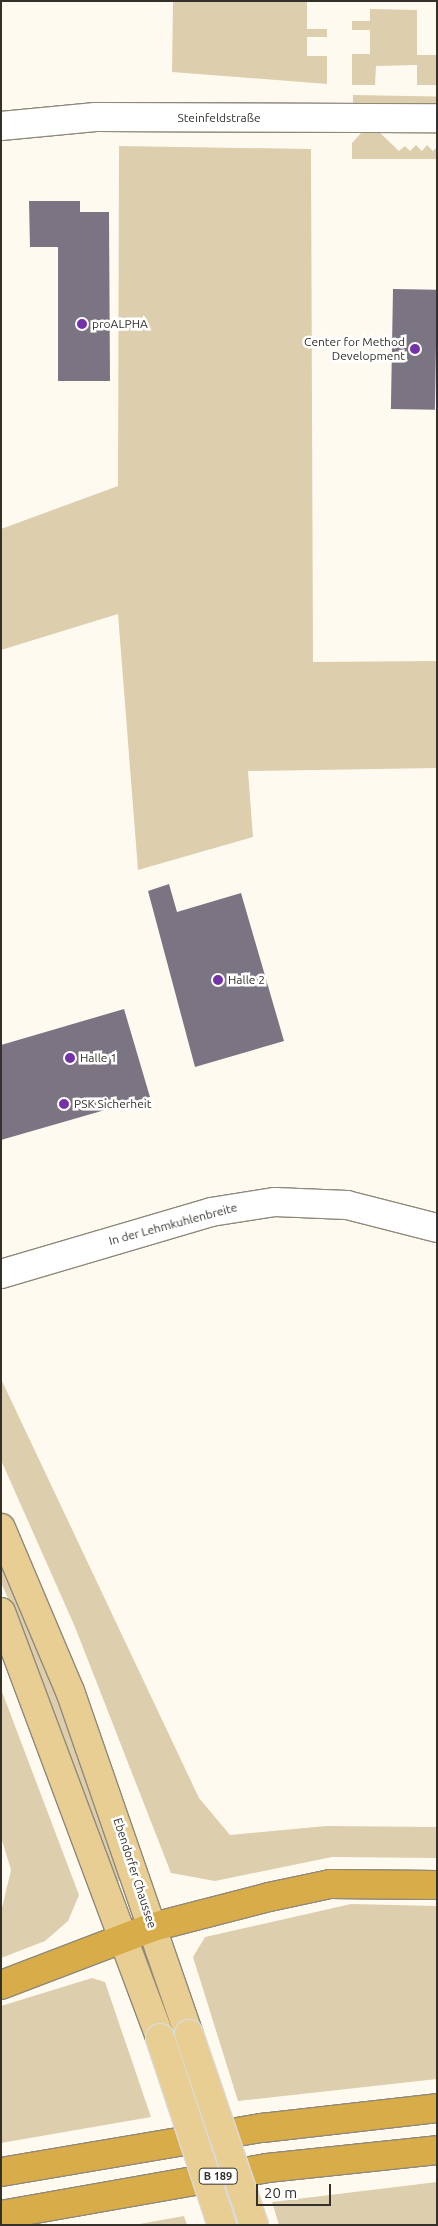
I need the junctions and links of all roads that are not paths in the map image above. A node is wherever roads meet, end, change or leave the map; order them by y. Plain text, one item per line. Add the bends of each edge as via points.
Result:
1 (437, 118) edge
2 (1, 126) edge
3 (437, 1228) edge
4 (1, 1274) edge
5 (1, 1528) edge
6 (1, 1612) edge
7 (437, 1885) edge
8 (153, 1927) junction
9 (121, 1938) junction
10 (1, 1985) edge
11 (437, 2108) edge
12 (437, 2150) edge
13 (1, 2172) edge
14 (1, 2215) edge
15 (222, 2225) edge
16 (254, 2225) edge

1 - 2 street, Steinfeldstraße via 96,117
3 - 4 street, In der Lehmkuhlenbreite via 347,1205 267,1203 182,1220
5 - 8 main road, Ebendorfer Chaussee via 70,1691
6 - 9 main road
7 - 8 highway via 330,1884
8 - 9 highway
8 - 16 main road, Ebendorfer Chaussee, bridge
9 - 10 highway
9 - 15 main road, bridge via 160,2038
11 - 13 highway via 156,2143
12 - 14 highway, B 189 via 267,2168

